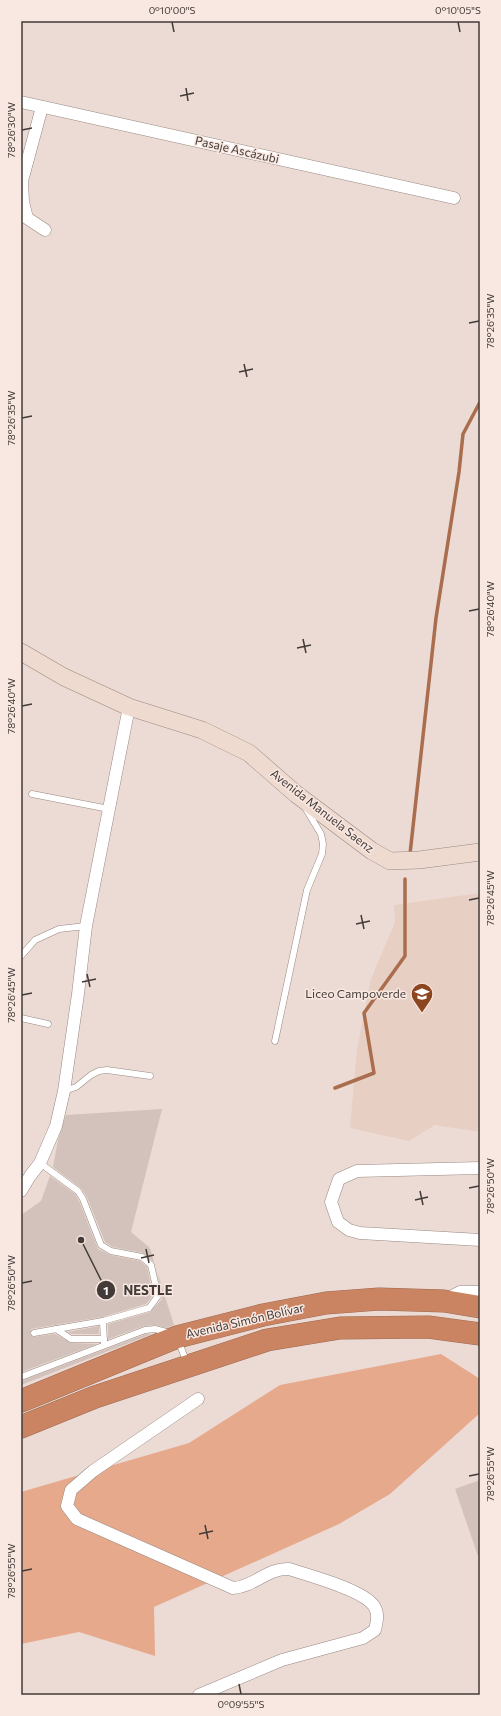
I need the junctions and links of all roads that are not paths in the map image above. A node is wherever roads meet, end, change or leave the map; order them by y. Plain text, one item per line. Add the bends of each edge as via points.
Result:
1 (21, 102) edge
2 (42, 106) junction
3 (454, 198) dead end
4 (45, 230) dead end
5 (21, 652) edge
6 (129, 707) junction
7 (32, 794) dead end
8 (296, 794) junction
9 (109, 810) junction
10 (480, 852) edge
11 (86, 926) junction
12 (21, 956) edge
13 (21, 1018) edge
14 (48, 1024) dead end
15 (274, 1041) dead end
16 (150, 1076) dead end
17 (64, 1091) junction
18 (40, 1163) junction
19 (480, 1168) edge
20 (21, 1191) edge
21 (480, 1240) edge
22 (480, 1292) edge
23 (444, 1301) junction
24 (480, 1307) edge
25 (103, 1321) junction
26 (56, 1329) junction
27 (34, 1333) dead end
28 (480, 1334) edge
29 (177, 1337) junction
30 (104, 1342) junction
31 (188, 1366) junction
32 (21, 1377) edge
33 (198, 1399) dead end
34 (21, 1401) edge
35 (21, 1426) edge
36 (199, 1695) edge

1 - 2 street, Pasaje Ascázubi
2 - 3 street, Pasaje Ascázubi
2 - 4 street via 22,181 27,218
5 - 6 street, Avenida Manuela Saenz via 64,677
6 - 8 street, Avenida Manuela Saenz via 202,730 249,753
6 - 9 street
7 - 9 lane
8 - 10 street, Avenida Manuela Saenz via 372,852 390,861
8 - 15 lane via 321,834 323,844 322,854 308,890
9 - 11 street
11 - 12 lane via 59,929 36,940
11 - 17 street
13 - 14 lane
16 - 17 lane via 99,1071 76,1087
17 - 18 street via 56,1126
18 - 20 street
18 - 25 lane via 78,1191 101,1245 111,1251 142,1257 151,1265 158,1296 149,1308
19 - 21 street via 357,1171 339,1179 332,1202 338,1222 349,1230 360,1233
22 - 23 street via 460,1292
23 - 24 highway, Avenida Simón Bolívar
23 - 29 highway, Avenida Simón Bolívar via 379,1299 326,1303 263,1315
25 - 26 lane
25 - 30 lane
26 - 27 lane
26 - 30 lane via 71,1339
28 - 31 highway, Avenida Simón Bolívar via 428,1327 340,1328 267,1340
29 - 30 lane via 155,1328
29 - 31 lane
29 - 34 highway, Avenida Simón Bolívar
30 - 32 lane
31 - 35 highway, Avenida Simón Bolívar via 95,1397
33 - 36 street via 93,1471 71,1490 67,1506 77,1519 233,1588 242,1587 273,1571 289,1569 351,1590 374,1605 378,1617 375,1630 363,1638 282,1660

